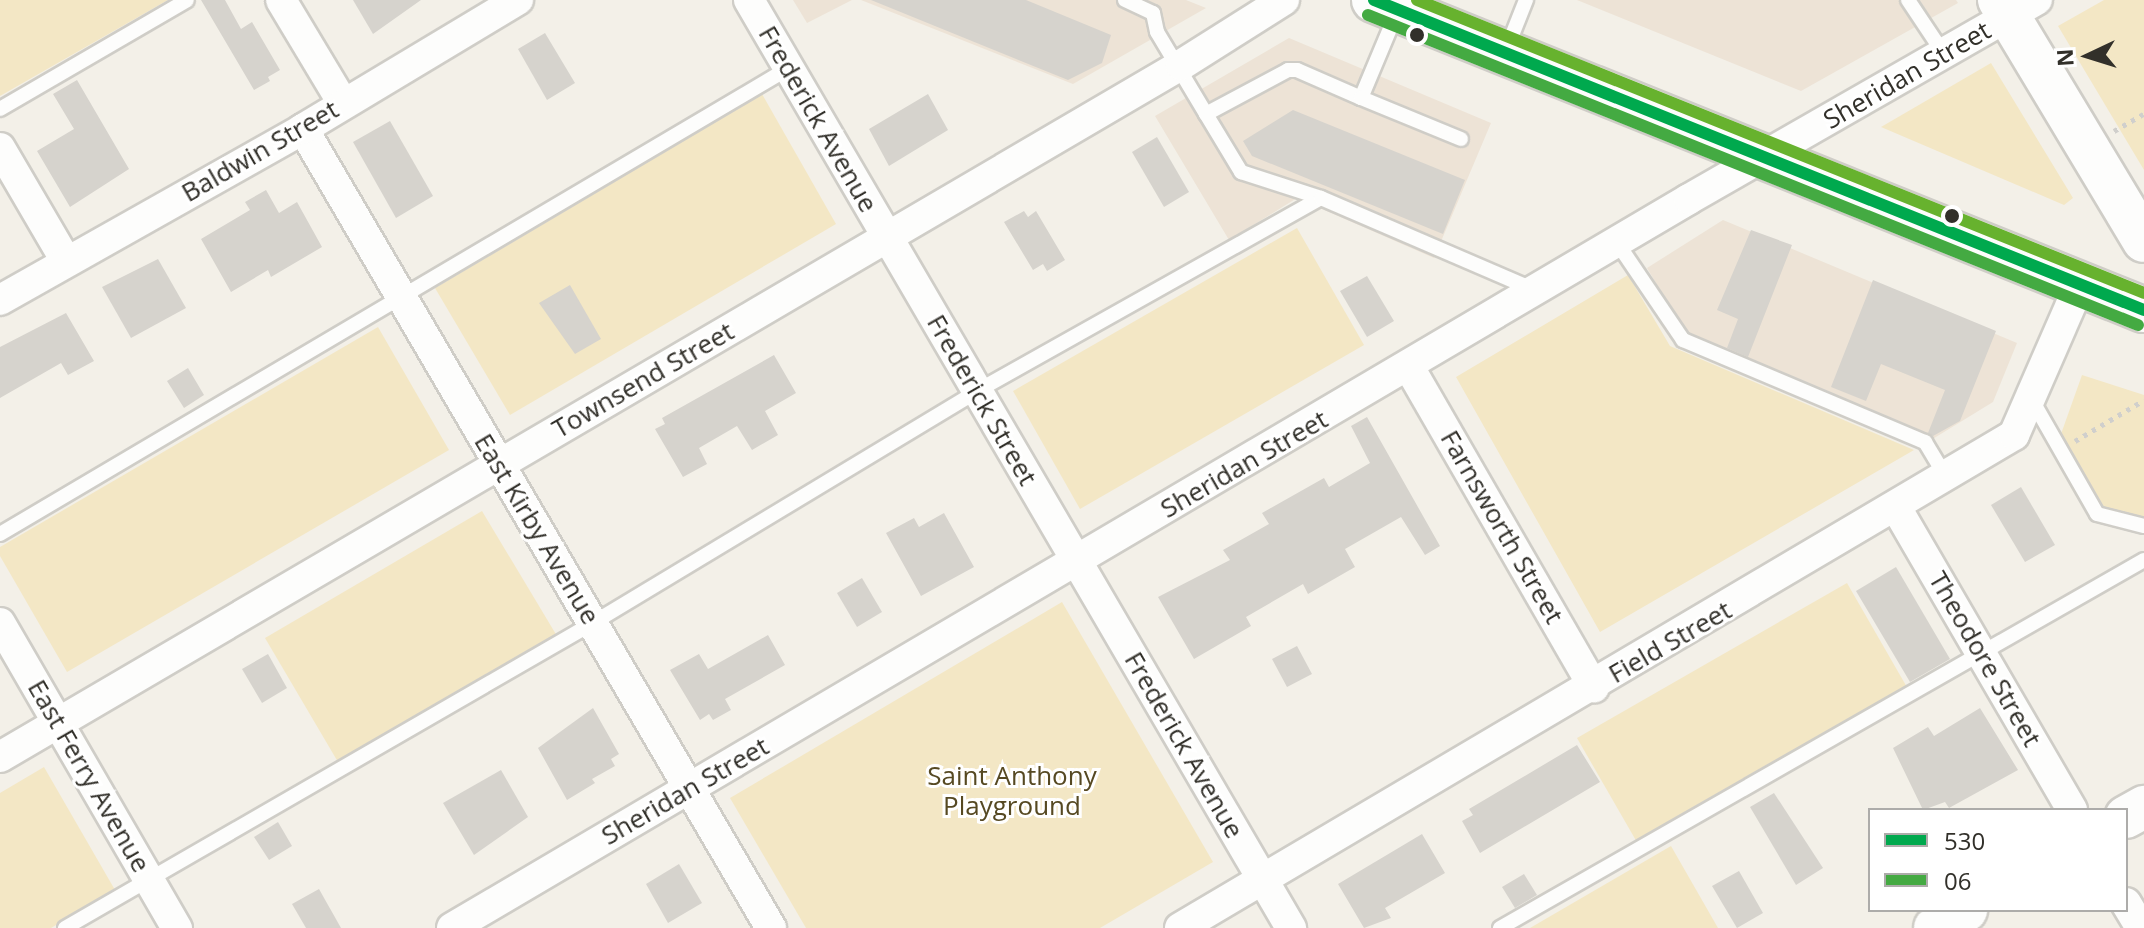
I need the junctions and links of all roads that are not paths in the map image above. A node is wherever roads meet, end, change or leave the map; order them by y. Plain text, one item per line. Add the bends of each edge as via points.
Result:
1 (187, 0) edge
2 (281, 0) edge
3 (518, 0) edge
4 (749, 0) edge
5 (1125, 0) edge
6 (1284, 0) edge
7 (1526, 0) edge
8 (1908, 0) edge
9 (1386, 5) edge
10 (2015, 6) edge
11 (1505, 52) junction
12 (1944, 54) junction
13 (1181, 65) junction
14 (789, 68) junction
15 (1361, 98) junction
16 (343, 103) junction
17 (0, 109) edge
18 (1206, 114) junction
19 (303, 129) junction
20 (1461, 139) dead end
21 (0, 148) edge
22 (1767, 156) junction
23 (1321, 198) junction
24 (888, 238) junction
25 (2144, 241) edge
26 (1618, 244) junction
27 (66, 261) junction
28 (2080, 284) junction
29 (1538, 291) junction
30 (400, 293) junction
31 (0, 300) edge
32 (2144, 310) edge
33 (1409, 367) junction
34 (977, 391) junction
35 (2032, 400) junction
36 (499, 465) junction
37 (1946, 477) junction
38 (1897, 509) junction
39 (2144, 526) edge
40 (0, 534) edge
41 (2144, 560) edge
42 (1077, 562) junction
43 (0, 623) edge
44 (593, 623) junction
45 (1983, 656) junction
46 (1594, 687) junction
47 (58, 723) junction
48 (0, 757) edge
49 (689, 789) junction
50 (2071, 808) edge
51 (149, 879) junction
52 (1263, 880) junction
53 (2128, 906) edge
54 (1963, 912) edge
55 (65, 928) edge
56 (177, 928) edge
57 (452, 928) edge
58 (771, 928) edge
59 (1180, 928) edge
60 (1291, 928) edge
61 (1500, 928) edge
62 (1935, 928) edge
63 (2141, 928) edge

1 - 17 lane
2 - 16 street
3 - 16 street, Baldwin Street
4 - 14 street, Frederick Avenue
5 - 13 lane via 1153,13 1157,32
6 - 13 street, Townsend Street
7 - 11 lane
8 - 12 lane
9 - 11 main road
9 - 15 lane
10 - 12 street, Sheridan Street
10 - 25 main road
11 - 22 main road
12 - 22 street, Sheridan Street
13 - 18 lane
13 - 24 street, Townsend Street
14 - 24 street, Frederick Avenue
14 - 30 lane
15 - 18 lane via 1288,70
15 - 20 lane
16 - 19 street, Baldwin Street
18 - 23 lane via 1241,172
19 - 27 street, Baldwin Street
19 - 30 street, East Kirby Avenue
21 - 27 street
22 - 26 street, Sheridan Street
22 - 28 main road
23 - 29 lane
23 - 34 lane
24 - 34 street, Frederick Street
24 - 36 street, Townsend Street
26 - 29 street, Sheridan Street
26 - 37 lane via 1683,340 1925,442
27 - 31 street, Baldwin Street
28 - 32 main road
28 - 35 street, Field Street
29 - 33 street, Sheridan Street
30 - 36 street, East Kirby Avenue
30 - 40 lane
33 - 42 street, Sheridan Street
33 - 46 street, Farnsworth Street
34 - 42 street, Frederick Street
34 - 44 lane
35 - 37 street, Field Street via 2014,435
35 - 39 lane via 2097,514
36 - 44 street, East Kirby Avenue
36 - 47 street, Townsend Street
37 - 38 street, Field Street
38 - 45 street, Theodore Street
38 - 46 street, Field Street
41 - 45 lane
42 - 49 street, Sheridan Street
42 - 52 street, Frederick Avenue
43 - 47 street, East Ferry Avenue
44 - 49 street, East Kirby Avenue
44 - 51 lane
45 - 50 street, Theodore Street
45 - 61 lane
46 - 52 street, Field Street
47 - 48 street, Townsend Street
47 - 51 street, East Ferry Avenue
49 - 57 street, Sheridan Street
49 - 58 street, East Kirby Avenue
51 - 55 lane
51 - 56 street, East Ferry Avenue
52 - 59 street, Field Street
52 - 60 street, Frederick Avenue
53 - 63 street
54 - 62 main road

